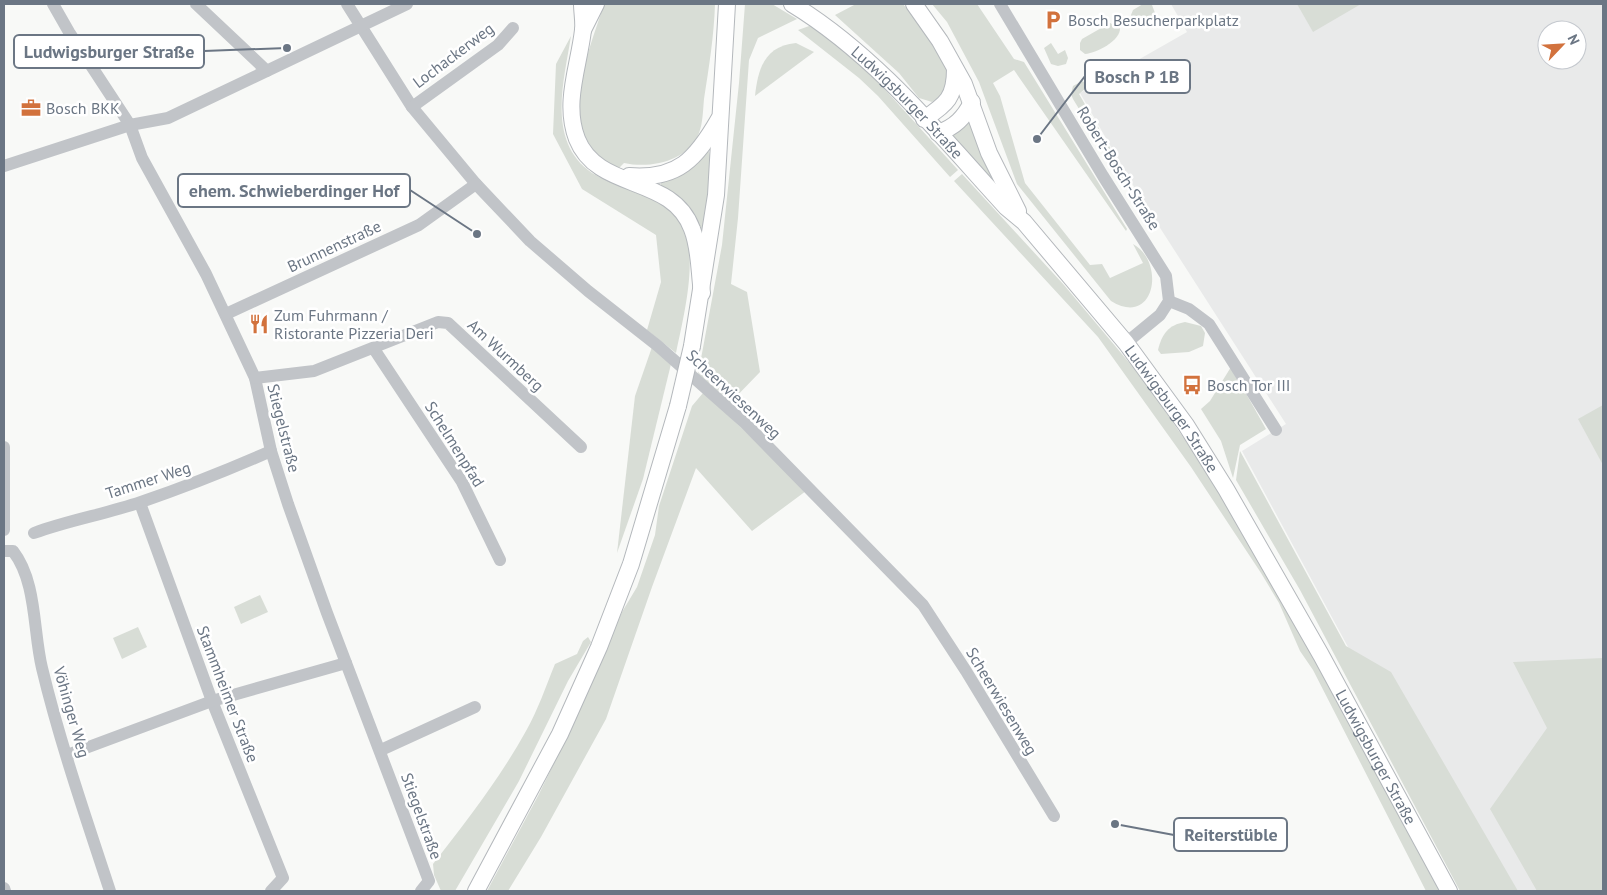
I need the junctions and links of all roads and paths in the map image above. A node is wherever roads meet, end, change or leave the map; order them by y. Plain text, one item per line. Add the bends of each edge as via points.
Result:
1 (53, 4) edge
2 (347, 4) edge
3 (407, 4) edge
4 (582, 4) edge
5 (596, 4) edge
6 (727, 4) edge
7 (792, 4) edge
8 (914, 4) edge
9 (1000, 4) edge
10 (199, 5) edge
11 (359, 25) junction
12 (513, 28) dead end
13 (583, 30) junction
14 (955, 69) junction
15 (266, 71) junction
16 (972, 102) junction
17 (412, 107) junction
18 (721, 115) junction
19 (924, 119) junction
20 (130, 125) junction
21 (938, 133) junction
22 (4, 166) edge
23 (616, 176) junction
24 (476, 184) junction
25 (1024, 222) junction
26 (702, 293) junction
27 (1169, 300) junction
28 (226, 314) junction
29 (1126, 343) junction
30 (374, 349) junction
31 (255, 378) junction
32 (1276, 430) dead end
33 (4, 446) edge
34 (581, 447) dead end
35 (271, 451) junction
36 (140, 503) junction
37 (4, 530) edge
38 (34, 533) dead end
39 (4, 551) edge
40 (500, 560) dead end
41 (346, 663) junction
42 (212, 701) junction
43 (475, 707) dead end
44 (381, 750) junction
45 (67, 755) junction
46 (1054, 816) dead end
47 (110, 891) edge
48 (271, 891) edge
49 (421, 891) edge
50 (476, 891) edge
51 (1449, 891) edge

1 - 20 street
2 - 11 street, Scheerwiesenweg
3 - 11 street
4 - 13 main road
5 - 13 main road
6 - 18 main road
7 - 19 main road, Ludwigsburger Straße via 841,38
8 - 14 main road
9 - 27 street, Robert-Bosch-Straße via 1166,276
10 - 15 street
11 - 15 street
11 - 17 street, Scheerwiesenweg
12 - 17 street, Lochackerweg via 498,44
13 - 23 main road via 572,89 577,139 589,159
14 - 16 main road
14 - 19 main road via 952,95
15 - 20 street via 168,118
16 - 21 main road via 960,121
16 - 25 main road via 990,153
17 - 24 street, Scheerwiesenweg
18 - 23 main road via 706,141 681,167 656,177
18 - 26 main road via 716,195
19 - 21 main road, Ludwigsburger Straße
20 - 22 street
20 - 28 street, Stiegelstraße via 142,158
21 - 25 main road, Ludwigsburger Straße via 1006,207
23 - 26 main road via 669,198 687,218 696,240
24 - 28 street, Brunnenstraße via 419,224
24 - 46 street, Scheerwiesenweg via 530,241 658,346 745,423 923,605
25 - 29 main road, Ludwigsburger Straße
26 - 50 main road, bridge via 678,406 631,564 599,648 560,734
27 - 29 street via 1160,315
27 - 32 street via 1189,309 1209,324
28 - 31 street, Stiegelstraße
29 - 51 main road, Ludwigsburger Straße via 1186,425 1229,492
30 - 31 street, Am Wurmberg via 314,371
30 - 34 street, Am Wurmberg via 438,322 448,323
30 - 40 street, Schelmenpfad via 462,482
31 - 35 street, Stiegelstraße
33 - 37 street
35 - 36 street, Tammer Weg
35 - 41 street, Stiegelstraße
36 - 38 street, Tammer Weg
36 - 42 street, Stammheimer Straße
39 - 45 street, Vöhinger Weg via 13,551 22,562 27,577 41,666
41 - 42 street
41 - 44 street, Stiegelstraße
42 - 45 street
42 - 48 street, Stammheimer Straße via 283,878
43 - 44 street
44 - 49 street, Stiegelstraße via 429,881
45 - 47 street, Vöhinger Weg

